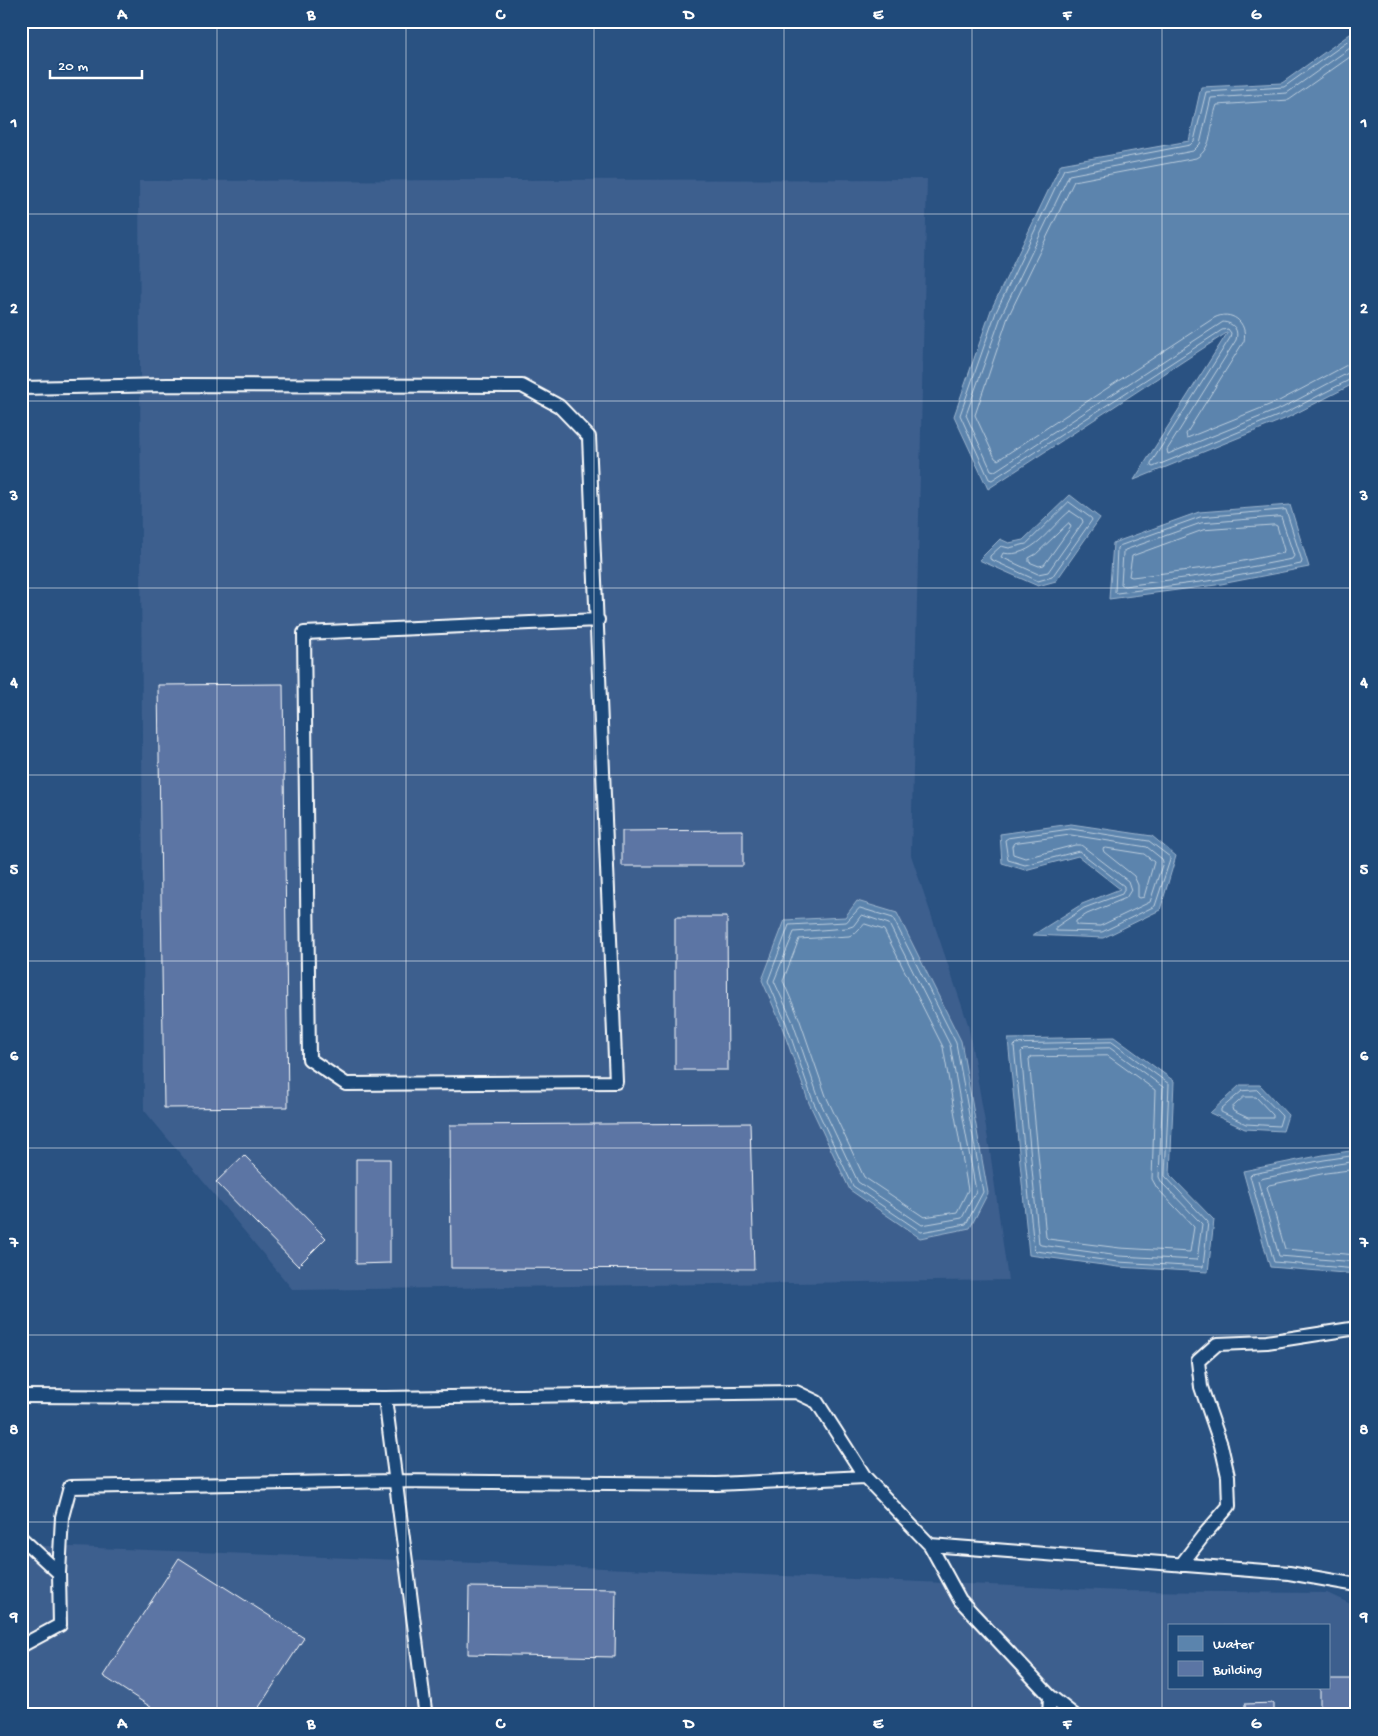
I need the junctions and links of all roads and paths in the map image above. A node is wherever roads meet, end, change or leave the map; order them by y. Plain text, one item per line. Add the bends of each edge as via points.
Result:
1 (21, 388) edge
2 (598, 620) junction
3 (1357, 1328) edge
4 (21, 1396) edge
5 (385, 1398) junction
6 (865, 1478) junction
7 (395, 1481) junction
8 (21, 1538) edge
9 (930, 1545) junction
10 (1181, 1565) junction
11 (59, 1573) junction
12 (1357, 1585) edge
13 (21, 1646) edge
14 (1050, 1696) junction
15 (425, 1710) dead end
16 (1049, 1715) edge
17 (1074, 1715) edge

1 - 2 lane via 522,386 559,406 589,436
2 - 2 lane via 616,1082 346,1084 309,1059 304,633
3 - 10 lane via 1267,1342 1217,1344 1198,1361 1201,1387 1228,1476 1229,1506
4 - 5 lane
5 - 6 lane via 796,1392 817,1402
5 - 7 lane
6 - 7 lane via 717,1484
6 - 9 lane
7 - 11 lane via 70,1487 62,1517
7 - 15 lane
8 - 11 lane
9 - 10 lane
9 - 14 lane via 960,1600
10 - 12 lane via 1289,1573
11 - 13 lane via 60,1625
14 - 16 lane
14 - 17 lane

